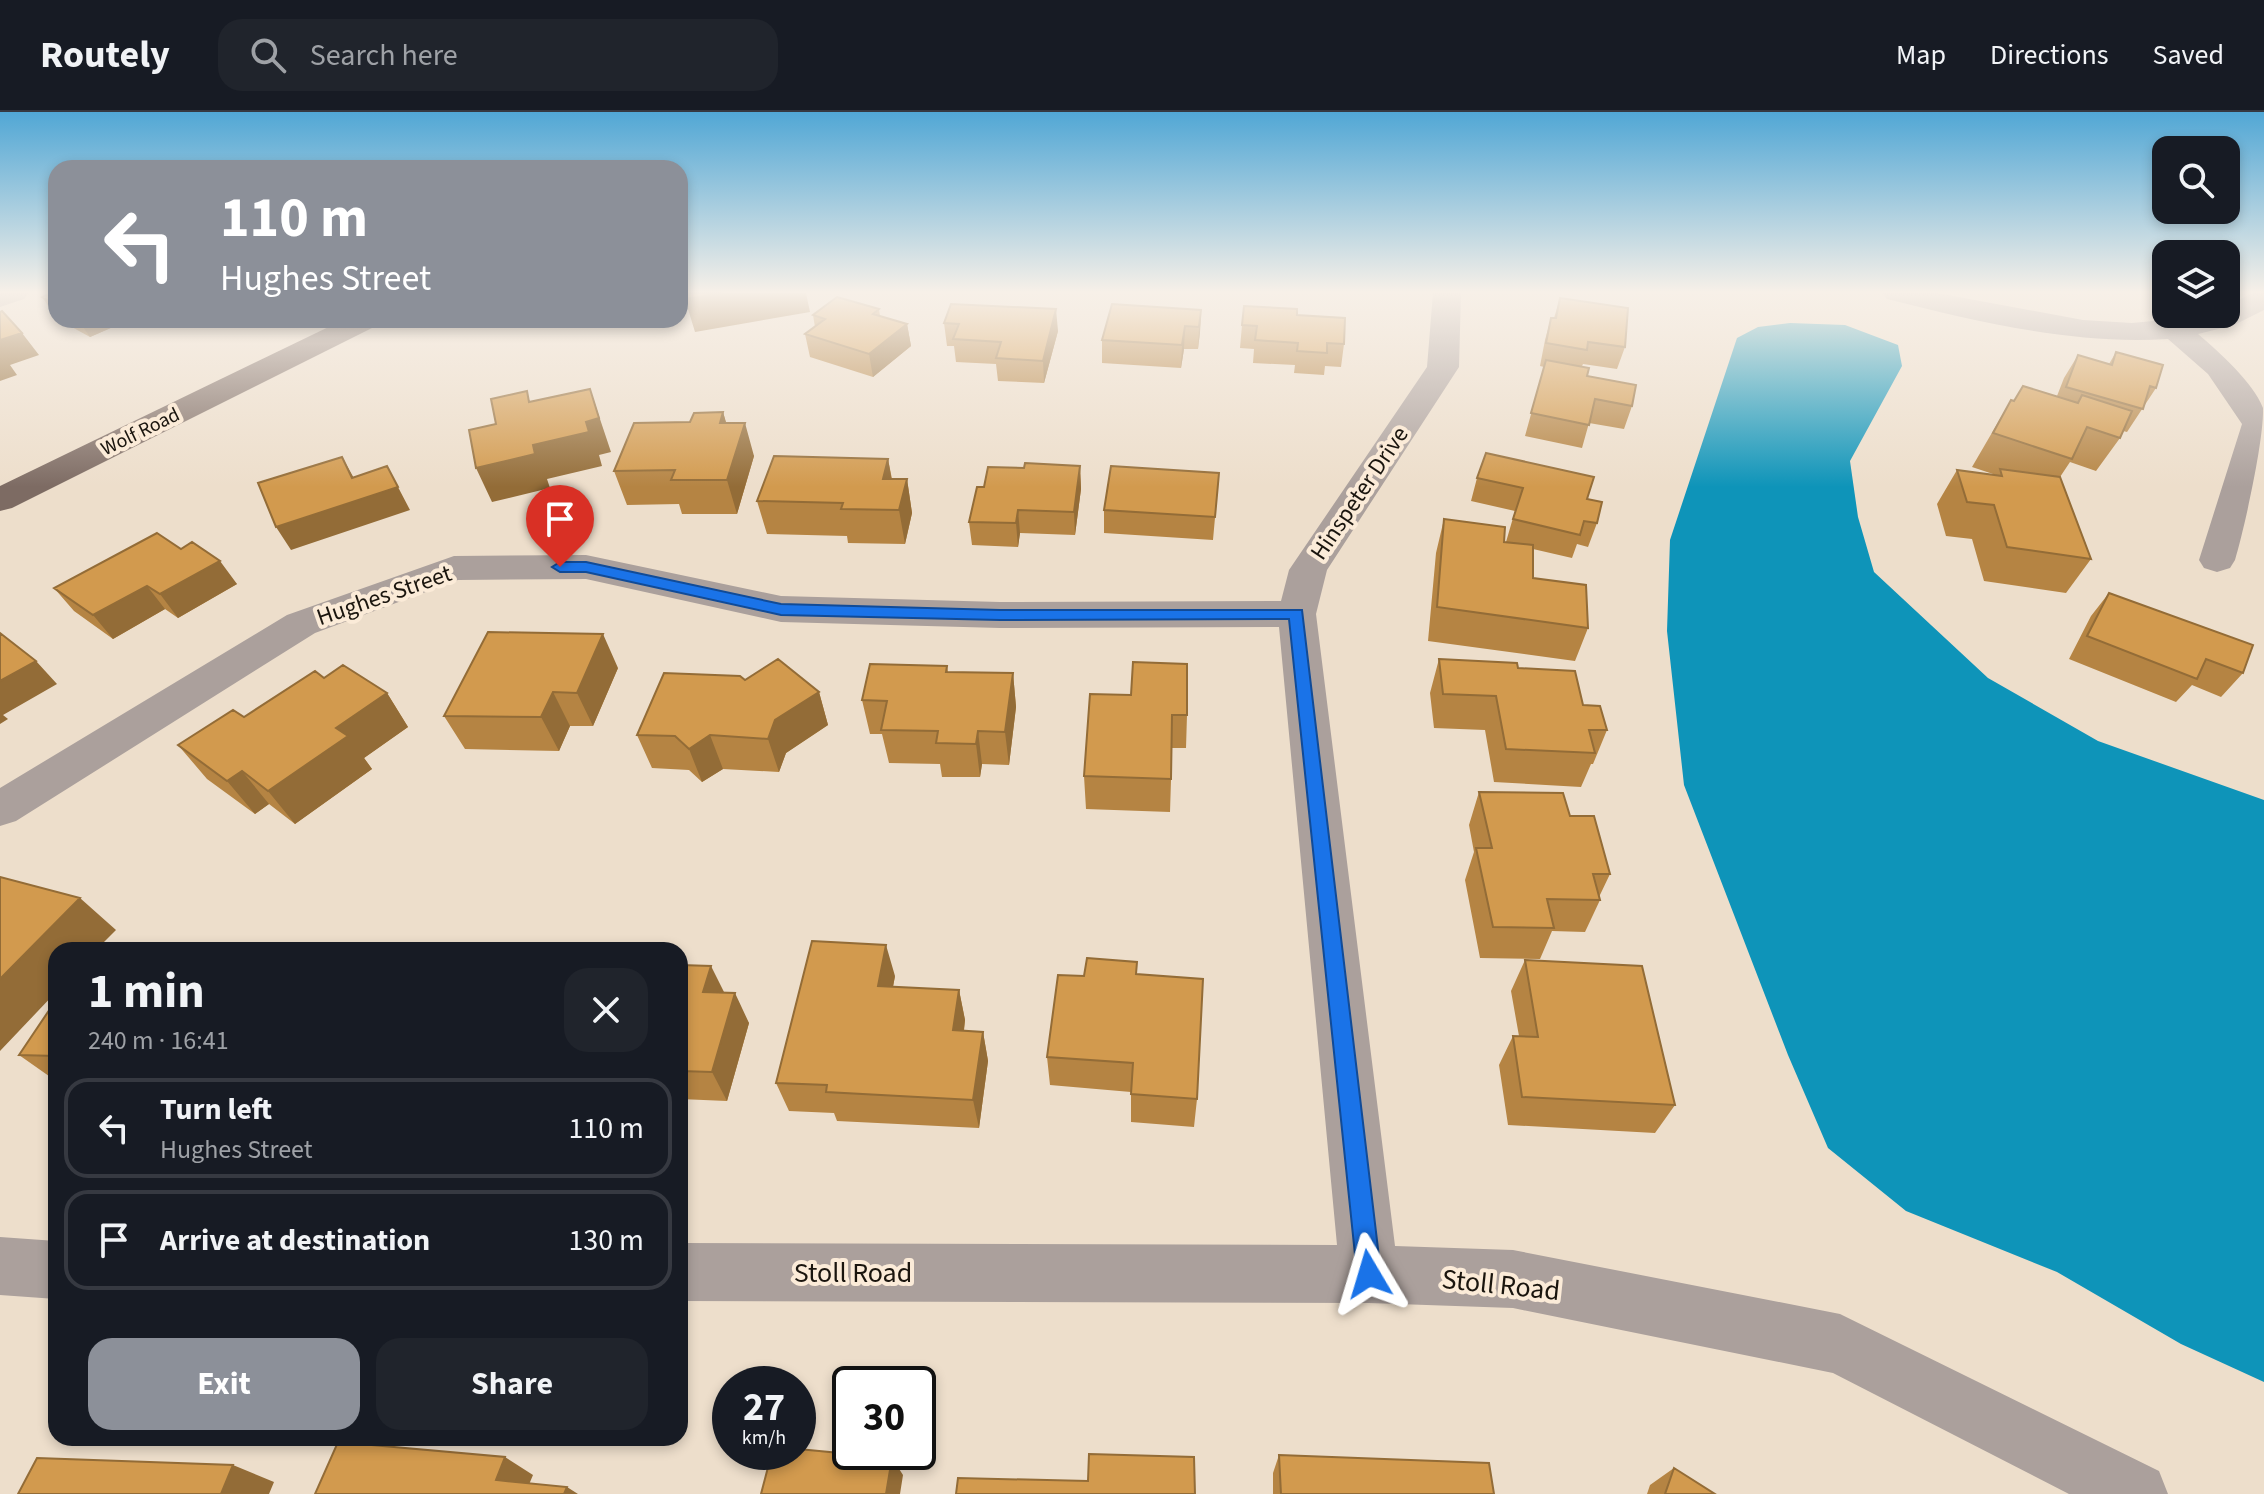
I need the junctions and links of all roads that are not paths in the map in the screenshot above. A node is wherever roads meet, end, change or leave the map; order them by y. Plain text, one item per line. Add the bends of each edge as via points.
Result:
1 (290, 357) edge
2 (1444, 357) edge
3 (2207, 357) edge
4 (0, 500) edge
5 (2217, 560) dead end
6 (1297, 614) junction
7 (0, 809) edge
8 (0, 1266) edge
9 (48, 1269) edge
10 (688, 1272) edge
11 (1369, 1274) junction
12 (2120, 1490) edge

1 - 4 main road, Wolf Road
2 - 6 street, Hinspeter Drive via 1443,367 1308,570
3 - 5 street via 2258,424
6 - 7 street, Hughes Street via 781,609 586,567 454,568 301,624
6 - 11 street, Hinspeter Drive
8 - 9 street
10 - 11 street, Stoll Road
11 - 12 street, Stoll Road via 1513,1279 1840,1344

